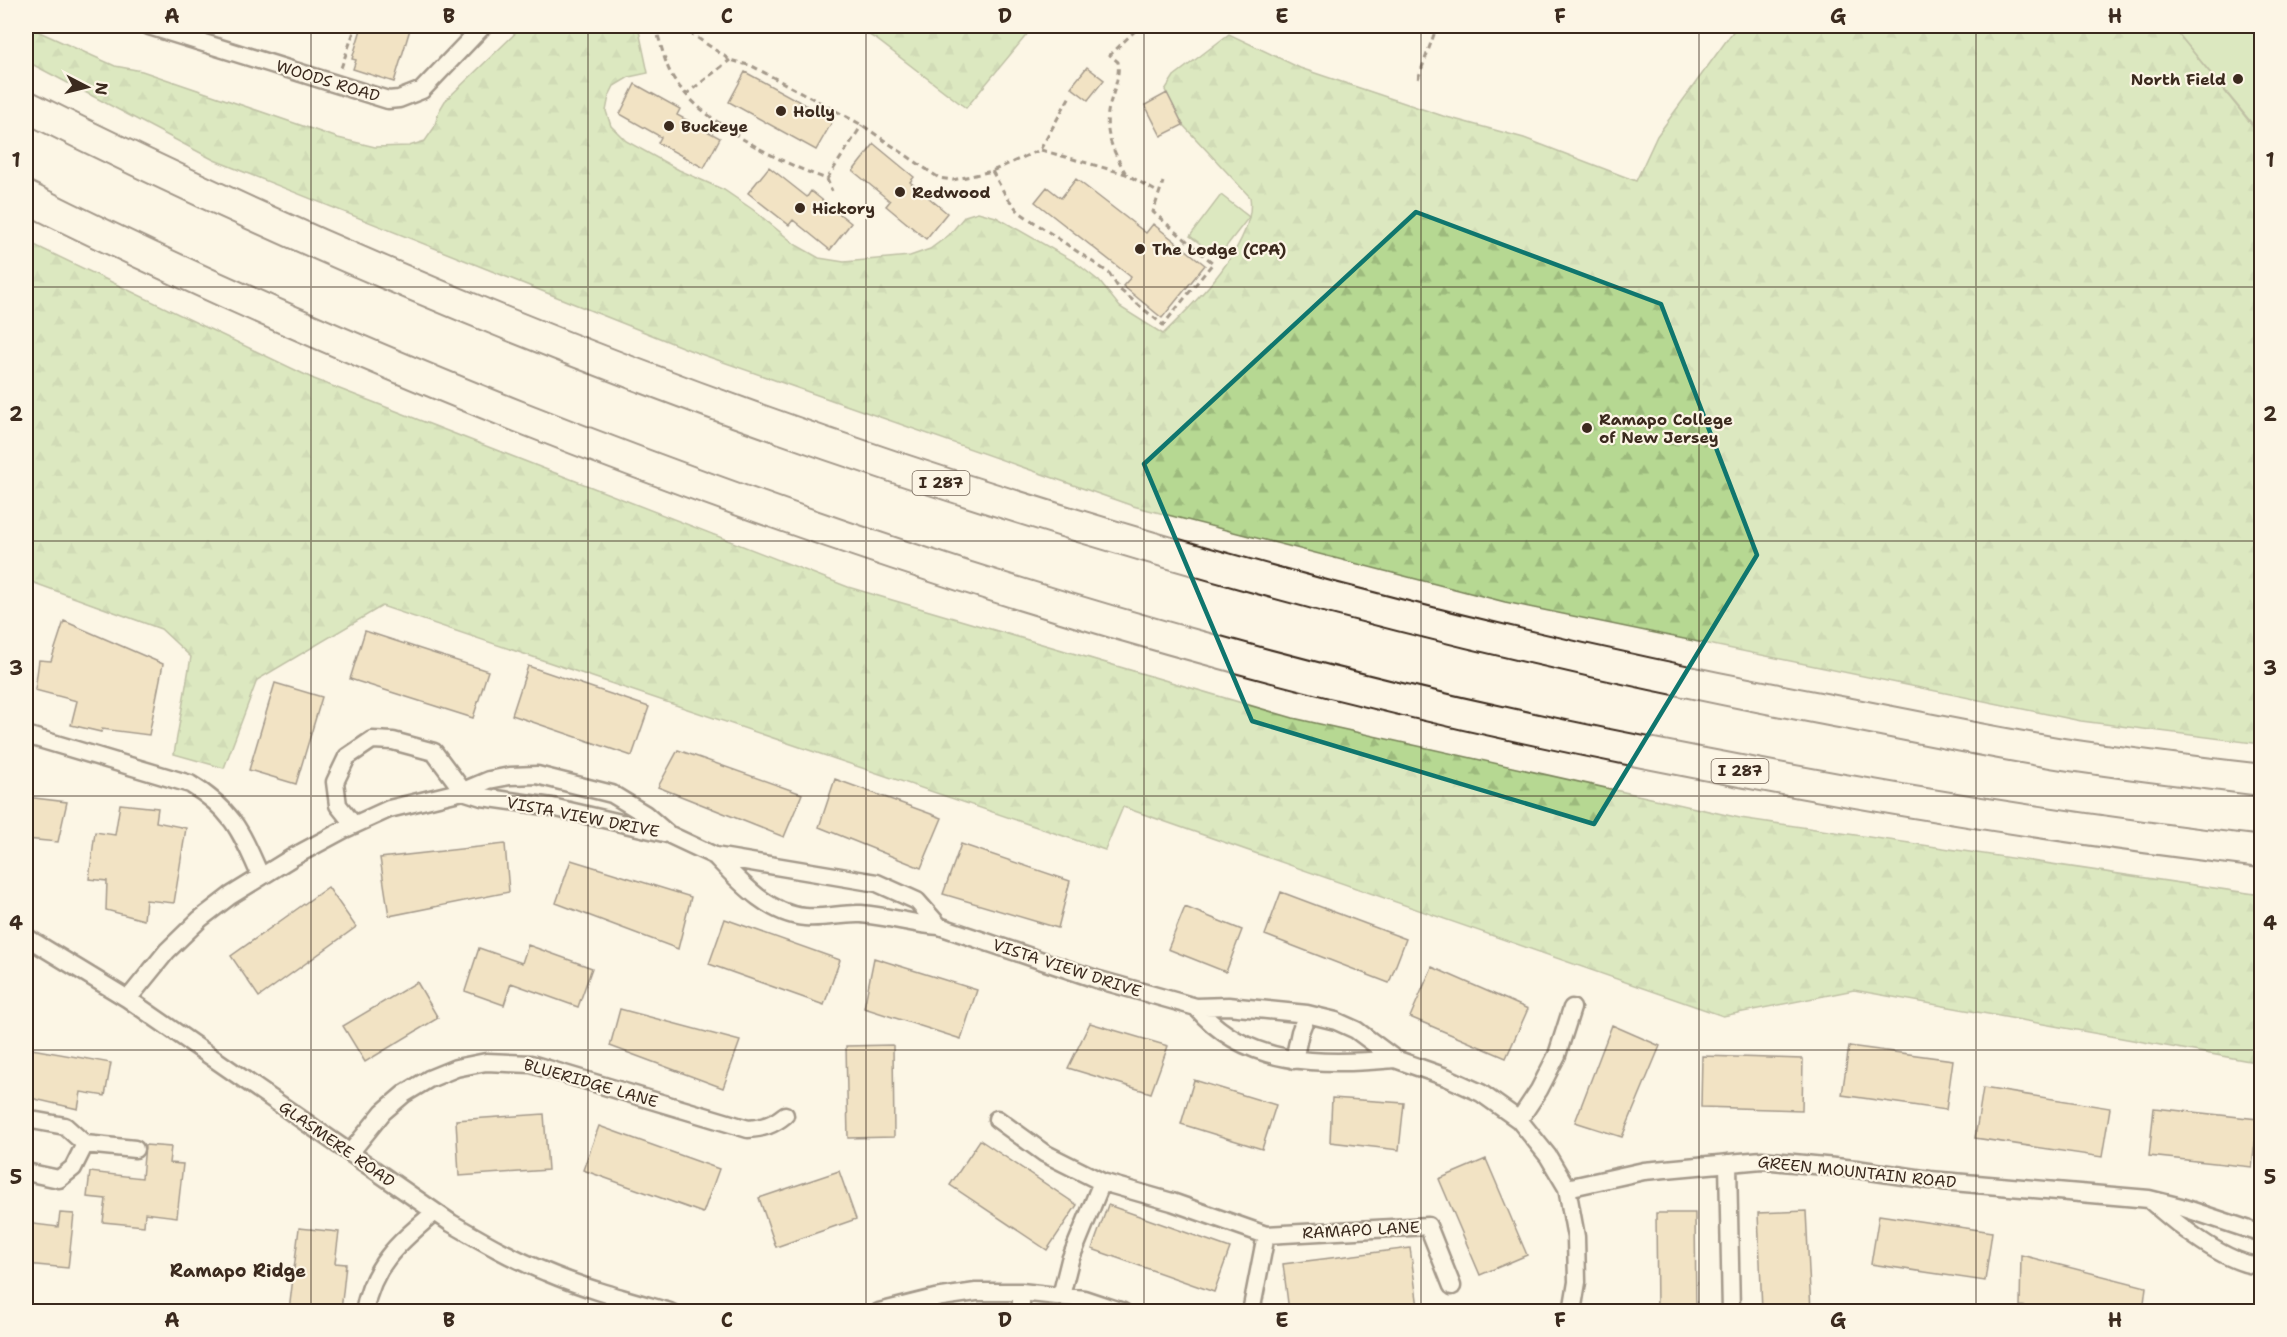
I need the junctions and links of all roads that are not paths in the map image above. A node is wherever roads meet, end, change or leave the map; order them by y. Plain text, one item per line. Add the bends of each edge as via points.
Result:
1 (149, 26) edge
2 (483, 26) edge
3 (26, 106) edge
4 (26, 197) edge
5 (26, 735) edge
6 (2262, 780) edge
7 (463, 791) junction
8 (354, 825) junction
9 (668, 834) junction
10 (2262, 852) edge
11 (715, 856) junction
12 (261, 877) junction
13 (939, 926) junction
14 (26, 937) edge
15 (129, 999) junction
16 (1196, 1006) junction
17 (1572, 1008) dead end
18 (1307, 1014) junction
19 (1395, 1059) junction
20 (1294, 1060) junction
21 (785, 1115) dead end
22 (26, 1119) edge
23 (997, 1119) dead end
24 (1520, 1120) junction
25 (85, 1144) junction
26 (135, 1149) dead end
27 (350, 1153) junction
28 (1728, 1162) junction
29 (26, 1172) edge
30 (1102, 1182) junction
31 (1567, 1188) junction
32 (2149, 1199) junction
33 (435, 1212) junction
34 (2262, 1234) edge
35 (1266, 1235) junction
36 (2262, 1266) edge
37 (1452, 1286) dead end
38 (1021, 1292) junction
39 (1061, 1296) junction
40 (912, 1307) edge
41 (364, 1311) edge
42 (670, 1311) edge
43 (879, 1311) edge
44 (1021, 1311) edge
45 (1123, 1311) edge
46 (1251, 1311) edge
47 (1572, 1311) edge
48 (1731, 1311) edge

1 - 2 street, WOODS ROAD via 388,99 422,90
3 - 6 highway, I 287 via 200,191 489,316 780,428 1080,527 1357,605 1652,675 2058,753
4 - 10 highway, I 287 via 263,309 567,435 865,544 1119,624 1337,684 1647,753 1943,808
5 - 12 street via 173,778 200,790 227,811
7 - 8 street, VISTA VIEW DRIVE via 389,809
7 - 8 street via 434,752 393,741 372,740 346,757 335,782 338,805
7 - 9 street, VISTA VIEW DRIVE
7 - 9 street, VISTA VIEW DRIVE via 489,780 537,775 612,795 645,814
8 - 12 street, VISTA VIEW DRIVE
9 - 11 street, VISTA VIEW DRIVE
11 - 13 street, VISTA VIEW DRIVE via 877,883 916,902
11 - 13 street, VISTA VIEW DRIVE via 749,890 776,908 802,917 862,914
12 - 15 street, VISTA VIEW DRIVE via 200,919 167,951
13 - 16 street, VISTA VIEW DRIVE via 1096,979
14 - 15 street, GLASMERE ROAD
15 - 27 street, GLASMERE ROAD
16 - 18 street, VISTA VIEW DRIVE
16 - 20 street, VISTA VIEW DRIVE via 1207,1020 1262,1054
17 - 24 street via 1557,1055
18 - 19 street, VISTA VIEW DRIVE via 1356,1030
18 - 20 street
19 - 20 street, VISTA VIEW DRIVE
19 - 24 street, VISTA VIEW DRIVE via 1481,1093
21 - 27 street, BLUERIDGE LANE via 763,1128 748,1129 531,1064 486,1062 456,1068 404,1094 383,1112
22 - 25 street via 66,1126
23 - 30 street, RAMAPO LANE via 1044,1153
24 - 31 street, VISTA VIEW DRIVE
25 - 26 street
25 - 29 street via 73,1168 59,1179
27 - 33 street, GLASMERE ROAD
28 - 31 street, GREEN MOUNTAIN ROAD via 1644,1171
28 - 32 street, GREEN MOUNTAIN ROAD via 1762,1160 1930,1180
28 - 48 street
30 - 35 street, RAMAPO LANE
30 - 39 street via 1070,1260
31 - 47 street, VISTA VIEW DRIVE via 1576,1237 1577,1282
32 - 34 street, GREEN MOUNTAIN ROAD
32 - 36 street via 2185,1231 2218,1251
33 - 41 street via 395,1246 380,1266
33 - 42 street, GLASMERE ROAD via 498,1250 545,1272
35 - 37 street, RAMAPO LANE via 1428,1226
35 - 46 street
38 - 39 street
38 - 40 street via 976,1292
38 - 44 street
39 - 45 street
40 - 43 street

